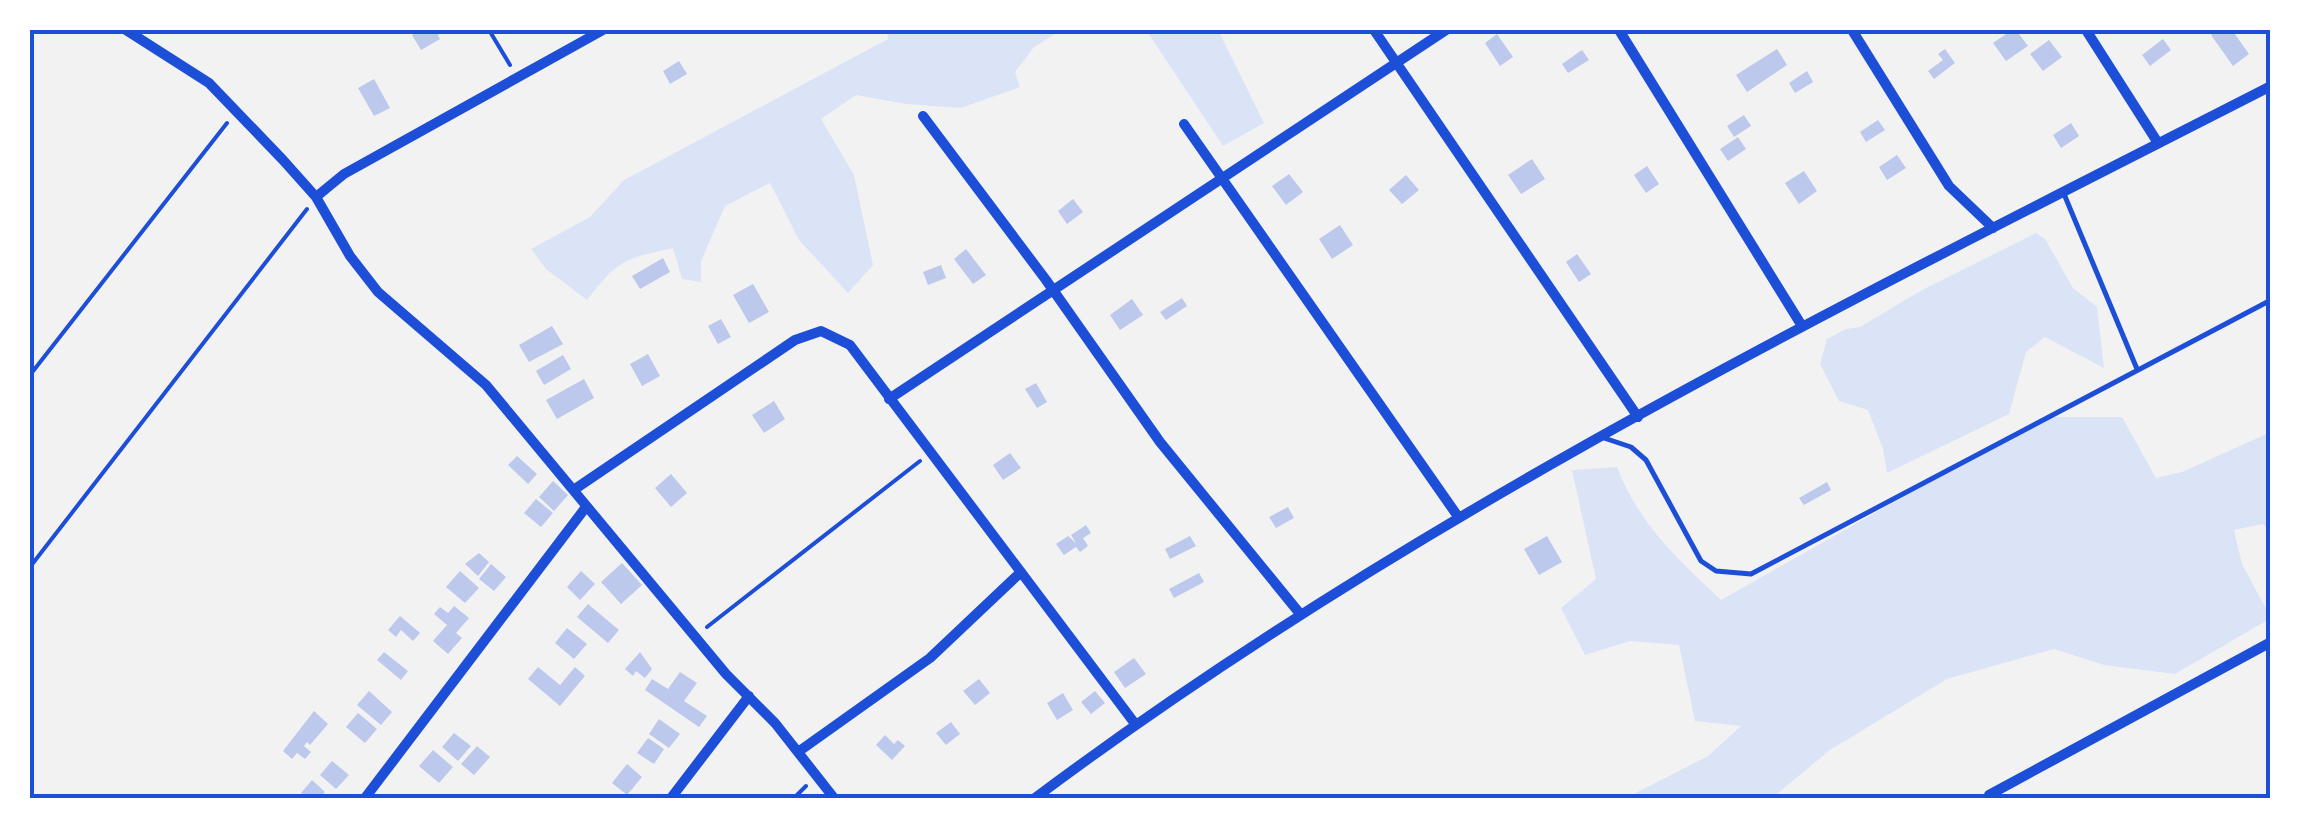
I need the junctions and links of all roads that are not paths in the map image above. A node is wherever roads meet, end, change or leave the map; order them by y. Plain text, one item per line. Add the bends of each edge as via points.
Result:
1 (126, 30) edge
2 (602, 30) edge
3 (1374, 30) edge
4 (1446, 30) edge
5 (1619, 30) edge
6 (1852, 30) edge
7 (2086, 30) edge
8 (1396, 63) junction
9 (2271, 86) edge
10 (923, 116) dead end
11 (1184, 124) dead end
12 (2158, 144) junction
13 (1220, 180) junction
14 (2063, 192) junction
15 (316, 197) junction
16 (1993, 228) junction
17 (1053, 290) junction
18 (2271, 300) edge
19 (1802, 326) junction
20 (2138, 370) junction
21 (890, 399) junction
22 (1638, 417) junction
23 (1601, 438) junction
24 (574, 489) junction
25 (586, 507) junction
26 (1459, 518) junction
27 (1020, 572) junction
28 (1301, 615) junction
29 (2271, 642) edge
30 (749, 696) junction
31 (1136, 725) junction
32 (798, 752) junction
33 (1988, 797) edge
34 (365, 798) edge
35 (671, 798) edge
36 (834, 798) edge
37 (1036, 798) edge

1 - 15 street via 209,83
2 - 15 street via 344,174
3 - 8 street
4 - 8 street
5 - 19 street
6 - 16 street via 1950,186
7 - 12 street
8 - 13 street
8 - 22 street
9 - 12 street
10 - 17 street
11 - 13 street
12 - 14 street
13 - 17 street
13 - 26 street
14 - 16 street
14 - 20 lane
15 - 24 street via 378,292 486,385
16 - 19 street
17 - 21 street
17 - 28 street via 1160,442
18 - 20 lane
19 - 22 street
20 - 23 lane via 1751,574 1716,571 1701,561 1646,460 1631,447
21 - 24 street via 850,345 821,331 796,340
21 - 27 street
22 - 23 street
23 - 26 street
24 - 25 street
25 - 30 street
25 - 34 street
26 - 28 street
27 - 31 street
27 - 32 street via 930,658
28 - 31 street
29 - 33 street
30 - 32 street
30 - 35 street
31 - 37 street
32 - 36 street

